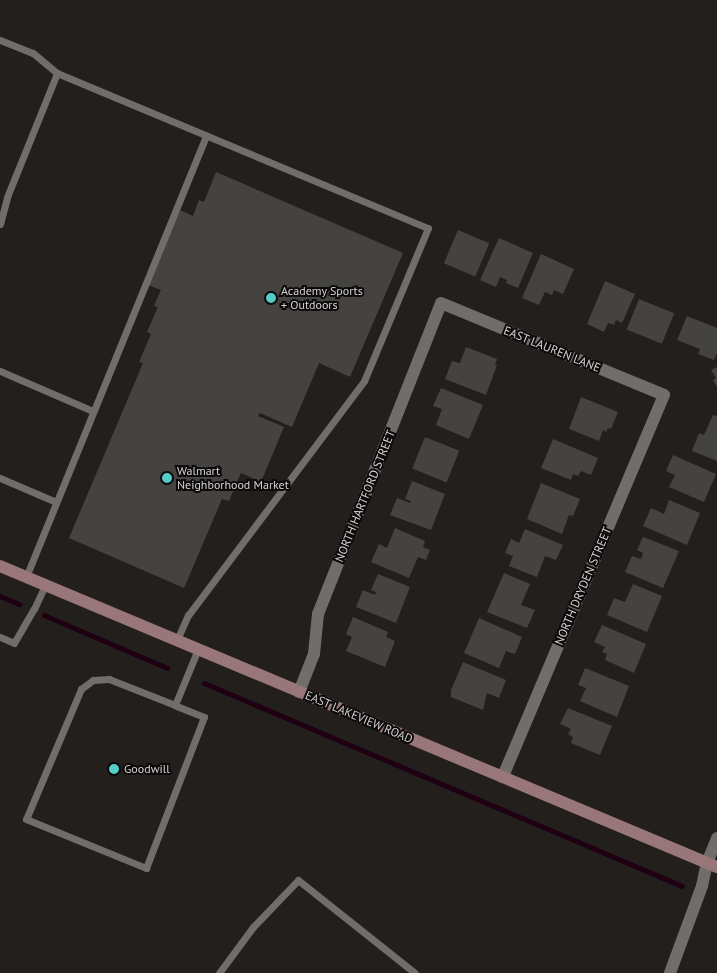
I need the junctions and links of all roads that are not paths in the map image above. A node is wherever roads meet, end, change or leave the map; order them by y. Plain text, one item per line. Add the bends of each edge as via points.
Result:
1 (0, 40) edge
2 (57, 73) junction
3 (206, 135) junction
4 (3, 196) edge
5 (0, 224) edge
6 (441, 303) joint
7 (0, 372) edge
8 (664, 395) joint
9 (93, 411) junction
10 (0, 478) edge
11 (56, 502) junction
12 (0, 566) edge
13 (26, 577) junction
14 (45, 585) junction
15 (0, 637) edge
16 (177, 640) junction
17 (198, 649) junction
18 (299, 692) junction
19 (175, 705) junction
20 (503, 777) junction
21 (717, 838) edge
22 (712, 865) edge
23 (219, 973) edge
24 (415, 973) edge
25 (670, 973) edge

1 - 2 lane via 33,54
2 - 3 lane
2 - 4 lane
3 - 9 lane
3 - 16 lane via 428,228 364,381 188,615
4 - 5 lane
6 - 8 street, EAST LAUREN LANE
6 - 18 street, NORTH HARTFORD STREET via 318,614 314,654
7 - 9 lane
8 - 20 street, NORTH DRYDEN STREET
9 - 11 lane
10 - 11 lane
11 - 13 lane
12 - 13 street, EAST LAKEVIEW ROAD
13 - 14 street, EAST LAKEVIEW ROAD
14 - 15 lane via 14,643
14 - 16 street, EAST LAKEVIEW ROAD
16 - 17 street, EAST LAKEVIEW ROAD
17 - 18 street, EAST LAKEVIEW ROAD
17 - 19 lane
18 - 20 street, EAST LAKEVIEW ROAD
19 - 19 lane via 204,717 146,868 26,819 81,689 93,680 109,679
20 - 22 street, EAST LAKEVIEW ROAD
21 - 22 street
22 - 25 street
23 - 24 lane via 253,927 298,880

